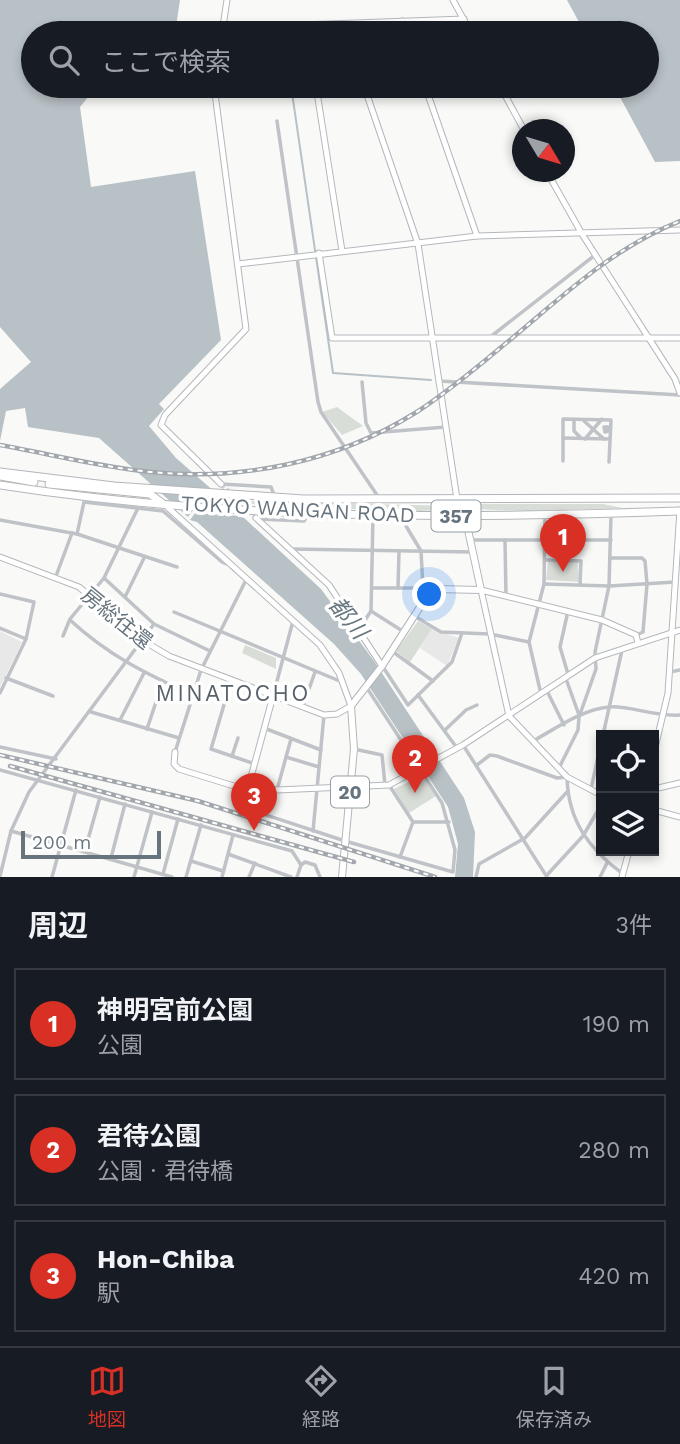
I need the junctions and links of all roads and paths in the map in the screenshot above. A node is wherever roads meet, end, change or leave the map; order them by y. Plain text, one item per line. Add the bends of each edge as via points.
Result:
1 (226, 0) edge
2 (453, 0) edge
3 (464, 19) joint
4 (223, 21) edge
5 (402, 21) edge
6 (215, 98) edge
7 (318, 98) edge
8 (368, 98) edge
9 (429, 98) edge
10 (507, 98) edge
11 (518, 119) edge
12 (277, 121) dead end
13 (553, 182) edge
14 (680, 230) edge
15 (582, 234) junction
16 (477, 236) junction
17 (418, 244) junction
18 (342, 251) junction
19 (317, 253) junction
20 (298, 255) junction
21 (595, 255) junction
22 (238, 264) junction
23 (433, 337) junction
24 (489, 338) junction
25 (648, 338) junction
26 (680, 338) edge
27 (362, 382) dead end
28 (439, 382) junction
29 (680, 394) edge
30 (574, 419) junction
31 (582, 419) junction
32 (602, 419) junction
33 (446, 427) junction
34 (600, 429) junction
35 (610, 429) junction
36 (616, 429) dead end
37 (563, 439) junction
38 (583, 439) junction
39 (607, 439) junction
40 (563, 461) dead end
41 (610, 462) dead end
42 (0, 474) edge
43 (221, 484) joint
44 (0, 485) edge
45 (274, 498) junction
46 (680, 498) edge
47 (84, 499) junction
48 (457, 499) junction
49 (380, 500) junction
50 (167, 503) junction
51 (193, 505) junction
52 (138, 508) junction
53 (310, 511) junction
54 (680, 511) edge
55 (611, 513) junction
56 (373, 514) junction
57 (406, 515) junction
58 (464, 516) junction
59 (545, 516) junction
60 (256, 518) joint
61 (0, 520) edge
62 (183, 522) junction
63 (75, 533) junction
64 (470, 540) junction
65 (505, 540) junction
66 (546, 540) junction
67 (611, 540) junction
68 (119, 549) junction
69 (290, 549) junction
70 (373, 550) junction
71 (399, 551) junction
72 (421, 551) junction
73 (473, 552) junction
74 (0, 557) edge
75 (144, 558) junction
76 (610, 558) junction
77 (545, 560) junction
78 (177, 567) dead end
79 (234, 567) junction
80 (678, 570) edge
81 (57, 576) junction
82 (104, 578) junction
83 (247, 579) junction
84 (676, 582) junction
85 (647, 583) junction
86 (544, 584) junction
87 (580, 585) junction
88 (609, 586) junction
89 (372, 588) junction
90 (398, 589) junction
91 (481, 590) junction
92 (426, 591) junction
93 (0, 594) edge
94 (90, 594) junction
95 (506, 596) junction
96 (125, 597) junction
97 (539, 604) junction
98 (371, 611) junction
99 (568, 611) junction
100 (174, 612) dead end
101 (414, 616) junction
102 (70, 620) junction
103 (602, 620) junction
104 (293, 621) junction
105 (154, 624) junction
106 (0, 628) edge
107 (359, 629) junction
108 (680, 630) edge
109 (404, 632) junction
110 (672, 632) junction
111 (219, 633) junction
112 (462, 633) junction
113 (490, 634) junction
114 (636, 635) junction
115 (63, 636) dead end
116 (26, 639) junction
117 (142, 640) junction
118 (529, 642) junction
119 (638, 643) junction
120 (622, 648) junction
121 (210, 651) junction
122 (393, 651) junction
123 (595, 658) junction
124 (283, 659) junction
125 (125, 663) junction
126 (382, 666) junction
127 (201, 670) junction
128 (680, 670) edge
129 (315, 672) junction
130 (670, 672) junction
131 (144, 673) junction
132 (566, 675) junction
133 (6, 678) junction
134 (163, 681) junction
135 (231, 681) junction
136 (433, 681) junction
137 (344, 683) junction
138 (366, 688) junction
139 (544, 692) junction
140 (0, 693) edge
141 (192, 695) junction
142 (418, 695) junction
143 (53, 696) dead end
144 (273, 696) junction
145 (477, 705) dead end
146 (351, 706) junction
147 (302, 707) junction
148 (609, 707) junction
149 (90, 712) junction
150 (324, 715) junction
151 (680, 715) edge
152 (509, 716) junction
153 (662, 716) junction
154 (579, 717) junction
155 (120, 720) junction
156 (564, 725) junction
157 (264, 728) junction
158 (147, 730) junction
159 (445, 730) junction
160 (604, 730) edge
161 (659, 730) edge
162 (180, 738) junction
163 (238, 738) dead end
164 (291, 739) junction
165 (532, 741) junction
166 (460, 746) junction
167 (0, 747) edge
168 (354, 749) junction
169 (321, 750) junction
170 (175, 752) joint
171 (232, 757) junction
172 (286, 757) junction
173 (56, 759) junction
174 (255, 764) junction
175 (477, 765) junction
176 (319, 767) junction
177 (596, 767) edge
178 (558, 769) junction
179 (0, 770) edge
180 (421, 770) junction
181 (567, 777) junction
182 (38, 781) junction
183 (680, 783) edge
184 (387, 786) junction
185 (248, 788) junction
186 (350, 788) junction
187 (659, 788) edge
188 (317, 789) junction
189 (76, 790) junction
190 (277, 790) junction
191 (591, 791) junction
192 (567, 792) junction
193 (596, 793) edge
194 (100, 797) junction
195 (125, 804) junction
196 (152, 811) junction
197 (659, 811) edge
198 (596, 814) edge
199 (680, 817) edge
200 (178, 819) junction
201 (413, 822) junction
202 (449, 822) junction
203 (201, 825) junction
204 (11, 831) junction
205 (313, 831) junction
206 (233, 835) junction
207 (583, 836) junction
208 (525, 838) junction
209 (345, 841) junction
210 (61, 844) junction
211 (85, 850) junction
212 (228, 854) junction
213 (628, 856) edge
214 (400, 857) junction
215 (111, 858) junction
216 (191, 861) junction
217 (255, 863) junction
218 (607, 863) junction
219 (301, 865) junction
220 (137, 866) junction
221 (223, 871) junction
222 (163, 874) junction
223 (277, 875) edge
224 (623, 875) edge
225 (0, 876) edge
226 (547, 876) edge
227 (52, 877) edge
228 (134, 877) edge
229 (172, 877) edge
230 (186, 877) edge
231 (222, 877) edge
232 (249, 877) edge
233 (291, 877) edge
234 (297, 877) edge
235 (320, 877) edge
236 (342, 877) edge
237 (476, 877) edge
238 (600, 877) edge

1 - 4 street
2 - 3 street
3 - 5 street
6 - 22 street
7 - 18 street
8 - 17 street
9 - 16 street
10 - 11 street
12 - 20 street
13 - 15 street
14 - 15 street
15 - 16 street
15 - 21 street
16 - 17 street
17 - 18 street
17 - 23 street
18 - 19 street
19 - 20 street
19 - 23 street via 332,338
20 - 22 street
20 - 49 street via 321,412
21 - 24 street
21 - 25 street
22 - 43 street via 246,329 165,415 161,425
23 - 24 street
23 - 28 street
24 - 25 street
25 - 26 street
25 - 29 street
27 - 33 street via 371,433
28 - 29 street
28 - 33 street
30 - 31 street
30 - 37 street via 563,419
30 - 38 street via 574,431
31 - 32 street
31 - 34 street
32 - 34 street
32 - 35 street via 611,419
33 - 48 street
34 - 35 street
34 - 38 street
34 - 39 street
35 - 36 street
35 - 39 street
37 - 38 street
37 - 40 street
38 - 39 street
39 - 41 street
42 - 45 highway, TOKYO WANGAN ROAD / 357
42 - 50 highway via 150,495
43 - 45 street via 271,486
44 - 47 highway, TOKYO WANGAN ROAD / 357
45 - 49 highway, TOKYO WANGAN ROAD / 357
46 - 48 highway, TOKYO WANGAN ROAD / 357
47 - 50 highway, TOKYO WANGAN ROAD / 357
47 - 52 street
47 - 63 street
48 - 49 highway, TOKYO WANGAN ROAD / 357
48 - 58 main road
50 - 51 highway, TOKYO WANGAN ROAD / 357
50 - 62 street
51 - 53 highway, TOKYO WANGAN ROAD / 357
51 - 62 street via 183,511
52 - 68 street
52 - 79 street via 163,511 222,562
53 - 56 highway, TOKYO WANGAN ROAD / 357
53 - 60 street via 304,521
54 - 55 highway, TOKYO WANGAN ROAD / 357
54 - 80 street
55 - 59 highway, TOKYO WANGAN ROAD / 357
55 - 67 street
56 - 57 highway, TOKYO WANGAN ROAD / 357
56 - 70 street
57 - 58 highway, TOKYO WANGAN ROAD / 357
57 - 72 street via 406,526
58 - 59 highway, TOKYO WANGAN ROAD / 357
58 - 64 main road
59 - 66 street
60 - 69 street
61 - 63 street
62 - 79 street
63 - 68 street
63 - 81 street
64 - 65 street
64 - 73 main road
65 - 66 street
65 - 95 street
66 - 67 street
66 - 77 street
67 - 76 street
68 - 75 street
68 - 82 street
69 - 70 street
69 - 107 street via 329,585
70 - 71 street
70 - 89 street
71 - 72 street
71 - 90 street
72 - 73 street
72 - 92 street
73 - 91 main road
74 - 81 street, 房総往還
75 - 78 street
75 - 96 street
76 - 85 street via 642,558
76 - 88 street
77 - 86 street
77 - 87 street via 581,561
79 - 83 street
80 - 84 street
81 - 94 street, 房総往還
82 - 94 street
82 - 96 street
83 - 104 street
83 - 111 street
84 - 85 street
84 - 110 street
85 - 88 street
85 - 114 street via 643,632
86 - 87 street
86 - 97 street
87 - 88 street
88 - 103 street
89 - 90 street
89 - 98 street
90 - 92 street
91 - 92 main road
91 - 95 street
91 - 113 street
92 - 101 main road
93 - 116 street via 34,602
94 - 102 street
94 - 117 street, 房総往還
95 - 97 street
96 - 105 street
97 - 99 street
97 - 118 street
98 - 107 street
98 - 109 street
99 - 103 street
99 - 132 street via 559,647
100 - 111 street
101 - 109 main road
101 - 112 street via 441,632
102 - 115 street
102 - 125 street via 100,648
103 - 114 street
103 - 123 street
104 - 124 street
104 - 137 street via 328,654
105 - 117 street
105 - 121 street
106 - 116 street
107 - 126 street
108 - 110 street
109 - 122 main road
110 - 119 street
110 - 130 street
111 - 121 street
111 - 124 street
112 - 113 street
112 - 136 street via 452,662
113 - 118 street
113 - 152 street
114 - 119 street
116 - 133 street
117 - 125 street
117 - 127 street, 房総往還
118 - 139 street
119 - 120 street
120 - 123 street
120 - 148 street
121 - 127 street
122 - 126 main road
122 - 136 street
123 - 132 street
123 - 154 street via 596,669
124 - 129 street
124 - 144 street
125 - 131 street
125 - 149 street
126 - 138 main road
126 - 142 street via 408,705
127 - 135 street, 房総往還
127 - 141 street
128 - 130 street
129 - 137 street
129 - 147 street
130 - 153 street
131 - 134 street
131 - 155 street
132 - 139 street
132 - 154 street
133 - 140 street
133 - 143 street
134 - 141 street
134 - 158 street
135 - 144 street, 房総往還
135 - 171 street via 211,749
136 - 142 street
137 - 146 street
138 - 146 main road
138 - 180 street
139 - 152 street
139 - 156 street
141 - 162 street
142 - 159 street
144 - 147 street, 房総往還
144 - 157 street
145 - 159 street
146 - 150 street
146 - 168 main road, 20
147 - 150 street, 房総往還
148 - 153 street
148 - 154 street
148 - 160 street
149 - 155 street
149 - 173 street
150 - 169 street
151 - 153 street
152 - 165 street
152 - 166 street
153 - 161 street
154 - 156 street
154 - 178 street via 578,730
155 - 158 street
156 - 165 street
157 - 164 street
157 - 174 street
158 - 162 street
159 - 166 street
162 - 170 street
163 - 171 street
164 - 169 street
164 - 172 street
165 - 178 street
166 - 175 street
166 - 180 street
167 - 173 street
168 - 184 street via 382,755
168 - 186 main road, 20
169 - 176 street
170 - 185 street via 174,764 179,769
171 - 174 street
172 - 176 street
172 - 190 street
173 - 182 street
174 - 185 street
175 - 181 street via 490,755 557,778
175 - 208 street
176 - 188 street
177 - 191 street
178 - 181 street
179 - 182 street
180 - 184 street
180 - 202 street
181 - 191 street
181 - 192 street
182 - 189 street
182 - 204 street
183 - 187 street
184 - 186 street
184 - 201 street
185 - 190 street
185 - 205 street via 245,807
186 - 188 street
186 - 209 main road, 20
188 - 190 street
188 - 205 street
189 - 194 street
189 - 210 street
191 - 193 street
192 - 207 street
192 - 208 street
194 - 195 street
194 - 211 street
195 - 196 street
195 - 215 street
196 - 200 street
196 - 220 street
197 - 199 street
198 - 207 street
200 - 203 street
200 - 222 street
201 - 202 street
201 - 214 street
202 - 214 street via 455,850 453,872
203 - 206 street
203 - 216 street
204 - 210 street
204 - 225 street
205 - 209 street
206 - 212 street
206 - 219 street via 292,851
207 - 218 street
207 - 226 street
208 - 226 street
208 - 237 street via 479,864
209 - 214 street
209 - 236 main road, 20
210 - 211 street
210 - 227 street
211 - 215 street
212 - 217 street
212 - 221 street
213 - 224 street
215 - 220 street
216 - 221 street
216 - 230 street
217 - 223 street
217 - 232 street
218 - 224 street
218 - 238 street
219 - 234 street
219 - 235 street via 315,864
220 - 222 street
220 - 228 street
221 - 231 street
222 - 229 street
223 - 233 street

